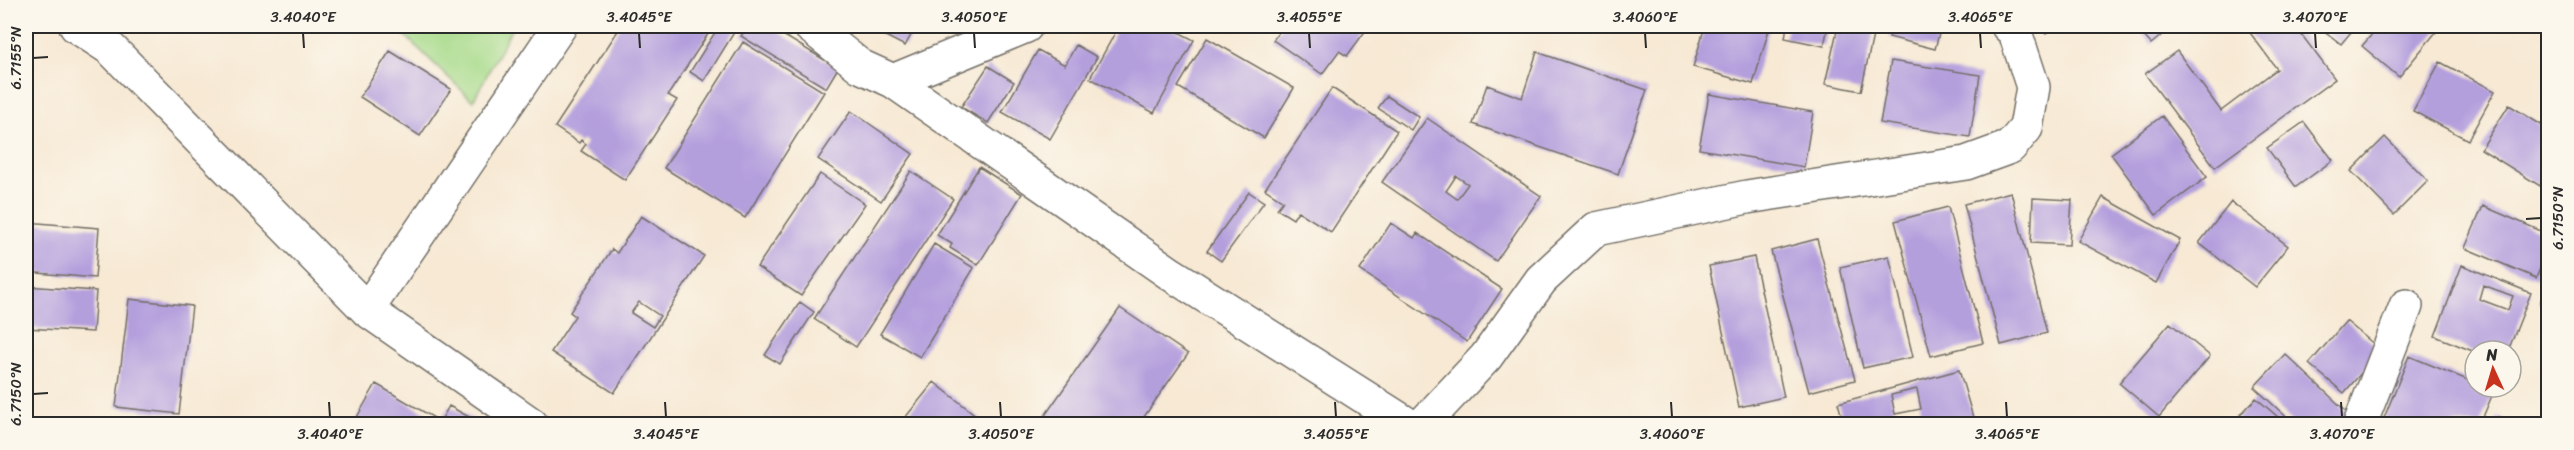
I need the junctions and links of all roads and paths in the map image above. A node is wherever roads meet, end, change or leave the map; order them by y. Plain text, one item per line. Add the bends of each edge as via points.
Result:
1 (76, 26) edge
2 (560, 26) edge
3 (810, 26) edge
4 (1026, 26) edge
5 (2008, 26) edge
6 (893, 81) junction
7 (2406, 306) dead end
8 (367, 310) junction
9 (531, 424) edge
10 (1407, 424) edge
11 (1423, 424) edge
12 (2360, 424) edge

1 - 8 street via 111,49
2 - 8 street
3 - 6 street via 860,66
4 - 6 street
5 - 11 street via 2015,32 2033,87 2026,128 2010,147 1966,163 1747,197 1596,229 1541,280 1486,357
6 - 10 street via 1171,274
7 - 12 street
8 - 9 street

